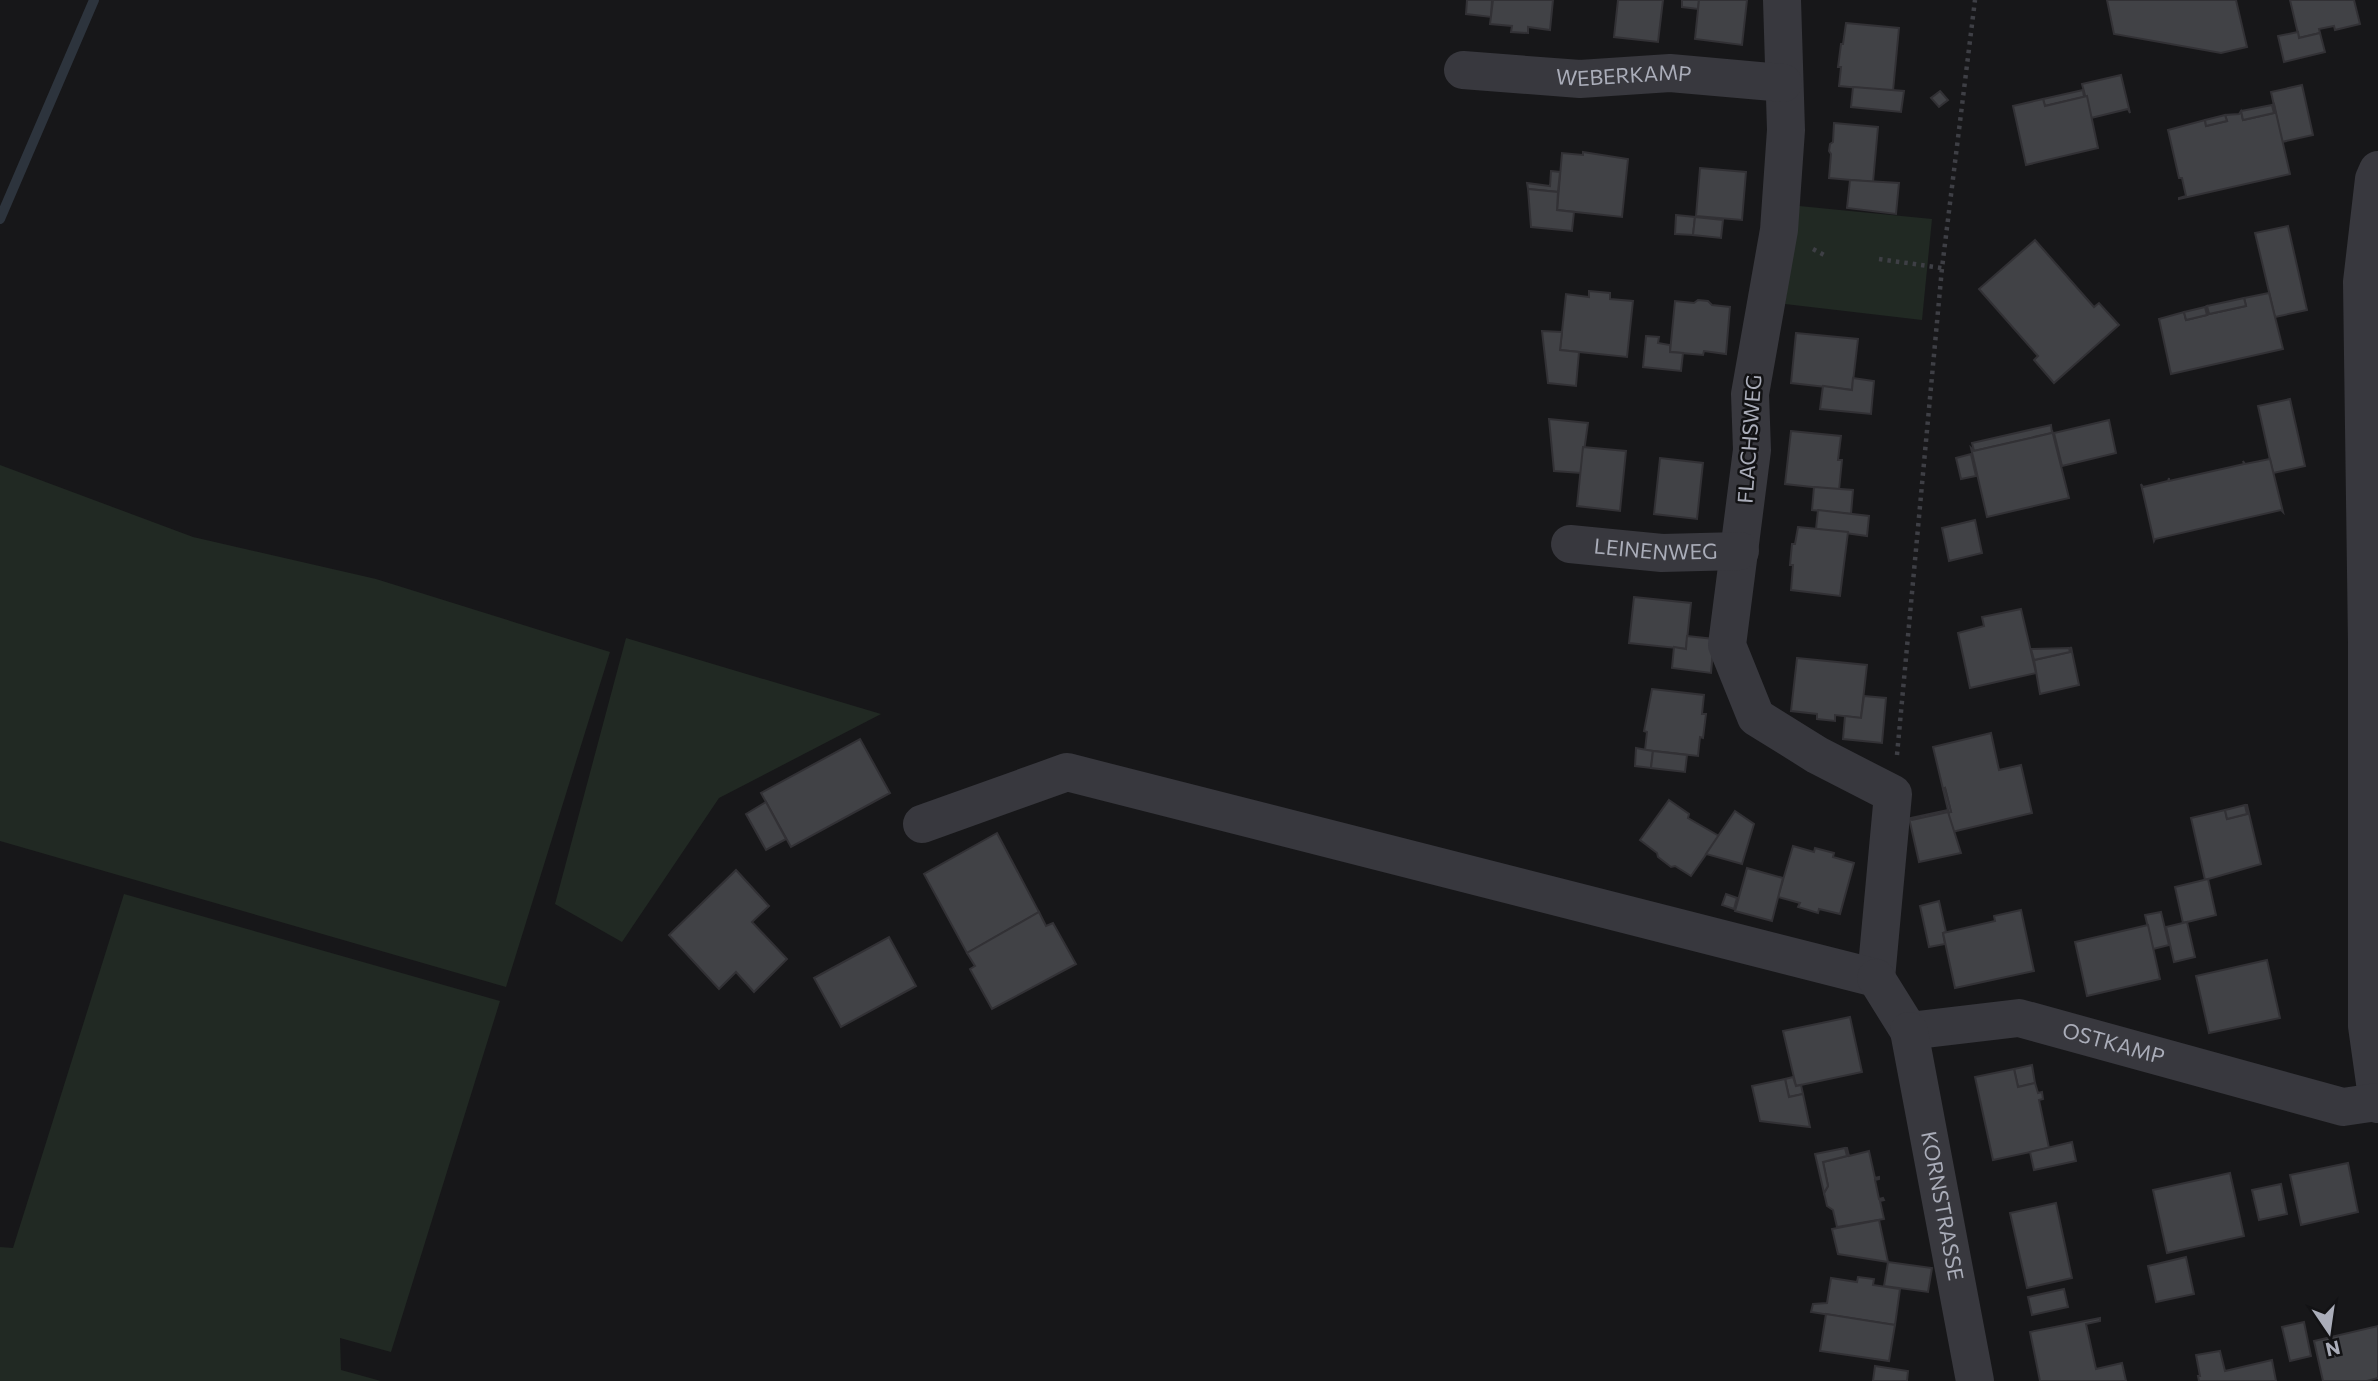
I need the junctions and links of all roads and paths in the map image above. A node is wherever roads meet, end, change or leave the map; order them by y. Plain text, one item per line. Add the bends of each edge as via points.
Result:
1 (1782, 0) edge
2 (1975, 0) edge
3 (1462, 70) dead end
4 (1783, 83) junction
5 (2378, 170) edge
6 (1879, 259) dead end
7 (1942, 268) junction
8 (1570, 544) dead end
9 (1740, 551) junction
10 (1893, 794) junction
11 (922, 824) dead end
12 (1876, 978) junction
13 (1909, 1031) junction
14 (2377, 1103) edge
15 (1975, 1381) edge

1 - 4 street, FLACHSWEG
2 - 7 path
3 - 4 street, WEBERKAMP via 1580,79 1670,73
4 - 9 street, FLACHSWEG via 1786,130 1779,230 1750,394 1752,450
5 - 14 street via 2362,282 2367,1026
6 - 7 path
7 - 10 path
8 - 9 street, LEINENWEG via 1662,553
9 - 10 street, FLACHSWEG via 1727,645 1756,717
10 - 12 street
11 - 12 street via 1067,772
12 - 13 street
13 - 14 street, OSTKAMP via 2019,1018 2343,1107
13 - 15 street, KORNSTRASSE

